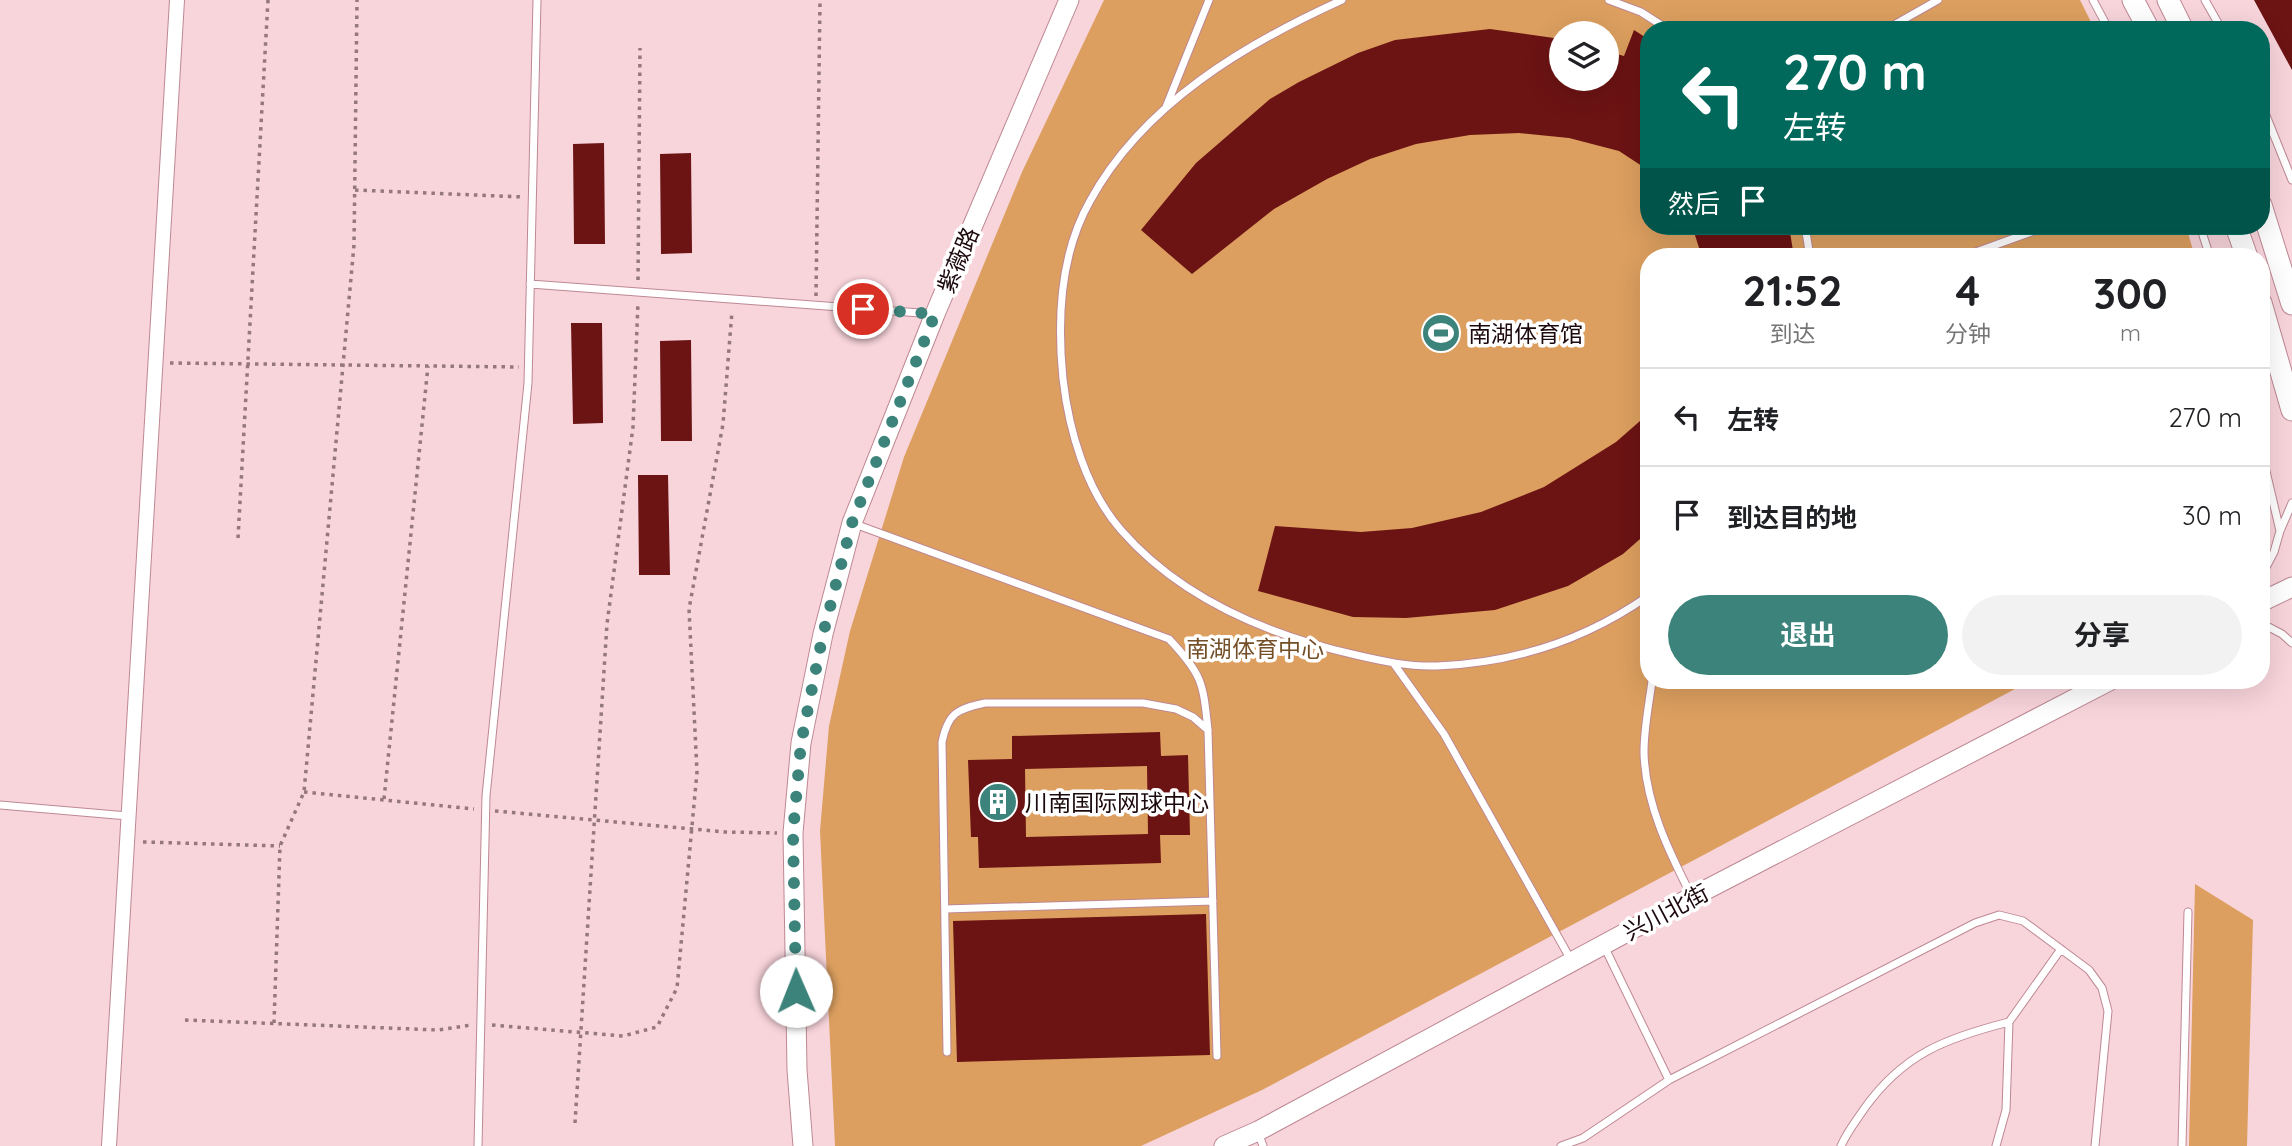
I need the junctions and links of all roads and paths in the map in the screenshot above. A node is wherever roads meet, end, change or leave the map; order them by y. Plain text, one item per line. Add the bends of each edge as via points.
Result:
1 (177, 0) edge
2 (268, 0) edge
3 (358, 0) edge
4 (537, 0) edge
5 (820, 0) edge
6 (1069, 0) edge
7 (1209, 0) edge
8 (1342, 0) edge
9 (1609, 0) edge
10 (1938, 0) edge
11 (2093, 0) edge
12 (2133, 0) edge
13 (2168, 0) edge
14 (2205, 0) edge
15 (1655, 21) edge
16 (1901, 21) edge
17 (2104, 21) edge
18 (2144, 21) edge
19 (2178, 21) edge
20 (2217, 21) edge
21 (640, 48) dead end
22 (1166, 109) junction
23 (2270, 125) edge
24 (2292, 180) edge
25 (355, 190) junction
26 (532, 197) junction
27 (2270, 234) edge
28 (2023, 235) edge
29 (1987, 248) edge
30 (530, 284) junction
31 (638, 292) junction
32 (733, 298) junction
33 (2292, 304) edge
34 (816, 305) junction
35 (935, 314) junction
36 (2270, 334) edge
37 (156, 363) junction
38 (247, 364) junction
39 (343, 365) junction
40 (428, 366) junction
41 (528, 368) junction
42 (2292, 410) edge
43 (2270, 488) edge
44 (2292, 503) edge
45 (852, 523) junction
46 (2280, 531) junction
47 (238, 538) dead end
48 (2270, 560) edge
49 (2292, 587) edge
50 (2270, 598) edge
51 (1640, 601) edge
52 (2270, 628) edge
53 (2292, 643) edge
54 (1394, 664) junction
55 (1651, 689) edge
56 (2094, 689) edge
57 (1208, 730) junction
58 (304, 792) junction
59 (384, 800) junction
60 (0, 805) edge
61 (485, 810) junction
62 (129, 816) junction
63 (594, 819) junction
64 (793, 833) junction
65 (127, 841) junction
66 (281, 846) junction
67 (1692, 897) junction
68 (1213, 901) junction
69 (945, 909) junction
70 (2188, 912) dead end
71 (1604, 945) junction
72 (2061, 949) junction
73 (1572, 961) junction
74 (185, 1020) dead end
75 (274, 1023) junction
76 (2009, 1023) junction
77 (481, 1024) junction
78 (580, 1032) junction
79 (947, 1052) dead end
80 (1217, 1056) dead end
81 (1669, 1080) junction
82 (575, 1123) dead end
83 (1260, 1139) edge
84 (1584, 1142) edge
85 (109, 1146) edge
86 (478, 1146) edge
87 (803, 1146) edge
88 (1224, 1146) edge
89 (1562, 1146) edge
90 (1842, 1146) edge
91 (1996, 1146) edge
92 (2095, 1146) edge
93 (2182, 1146) edge

1 - 37 street
2 - 38 path
3 - 25 path
4 - 26 lane
5 - 34 path
6 - 35 main road, 紫薇路
7 - 22 lane
8 - 22 lane via 1272,34 1198,82
9 - 15 lane
10 - 16 lane
11 - 17 lane
12 - 18 main road
13 - 19 main road
14 - 20 lane
21 - 31 path
22 - 54 lane via 1129,145 1090,201 1072,247 1061,302 1061,353 1066,405 1091,480 1120,529 1188,590 1278,633
23 - 24 lane
25 - 26 path
25 - 39 path
26 - 30 lane
27 - 33 main road
28 - 29 lane
30 - 31 lane
30 - 41 lane
31 - 32 lane
31 - 63 path via 633,427 607,624
32 - 34 lane
32 - 78 path via 723,424 689,609 697,772 677,988 657,1027 623,1036
34 - 35 lane
35 - 45 main road, 紫薇路
36 - 42 main road
37 - 38 path
37 - 62 street
38 - 39 path
38 - 47 path
39 - 40 path
39 - 58 path
40 - 41 path
40 - 59 path
41 - 61 lane
43 - 46 lane
44 - 46 lane
45 - 57 lane via 1169,639 1195,666 1204,686
45 - 64 main road, 紫薇路 via 801,743
46 - 48 lane
49 - 50 main road
51 - 54 lane via 1596,629 1556,645 1469,663
52 - 53 lane
54 - 73 lane via 1444,734
55 - 67 lane via 1644,752 1652,801 1669,853
56 - 67 main road, 兴川北街
57 - 68 lane
57 - 69 lane via 1176,709 1143,703 985,703 961,709 946,722 943,742
58 - 59 path
58 - 66 path
59 - 61 path
60 - 62 lane
61 - 63 path
61 - 77 lane
62 - 65 street
63 - 64 path via 726,832
63 - 78 path
64 - 87 main road, 紫薇路 via 797,1070
65 - 66 path
65 - 85 street
66 - 75 path
67 - 71 main road, 兴川北街
68 - 69 lane
68 - 80 lane
69 - 79 lane
70 - 93 lane
71 - 73 main road, 兴川北街
71 - 81 lane
72 - 76 lane
72 - 81 lane via 2023,921 2000,915 1975,923
72 - 92 lane via 2089,970 2102,988 2108,1011
73 - 83 main road, 兴川北街
74 - 75 path
75 - 77 path via 438,1030
76 - 90 lane via 1961,1034 1918,1054 1879,1087
76 - 91 lane via 2006,1110
77 - 78 path
77 - 86 lane
78 - 82 path
81 - 84 lane
83 - 88 main road, 兴川北街
84 - 89 lane

